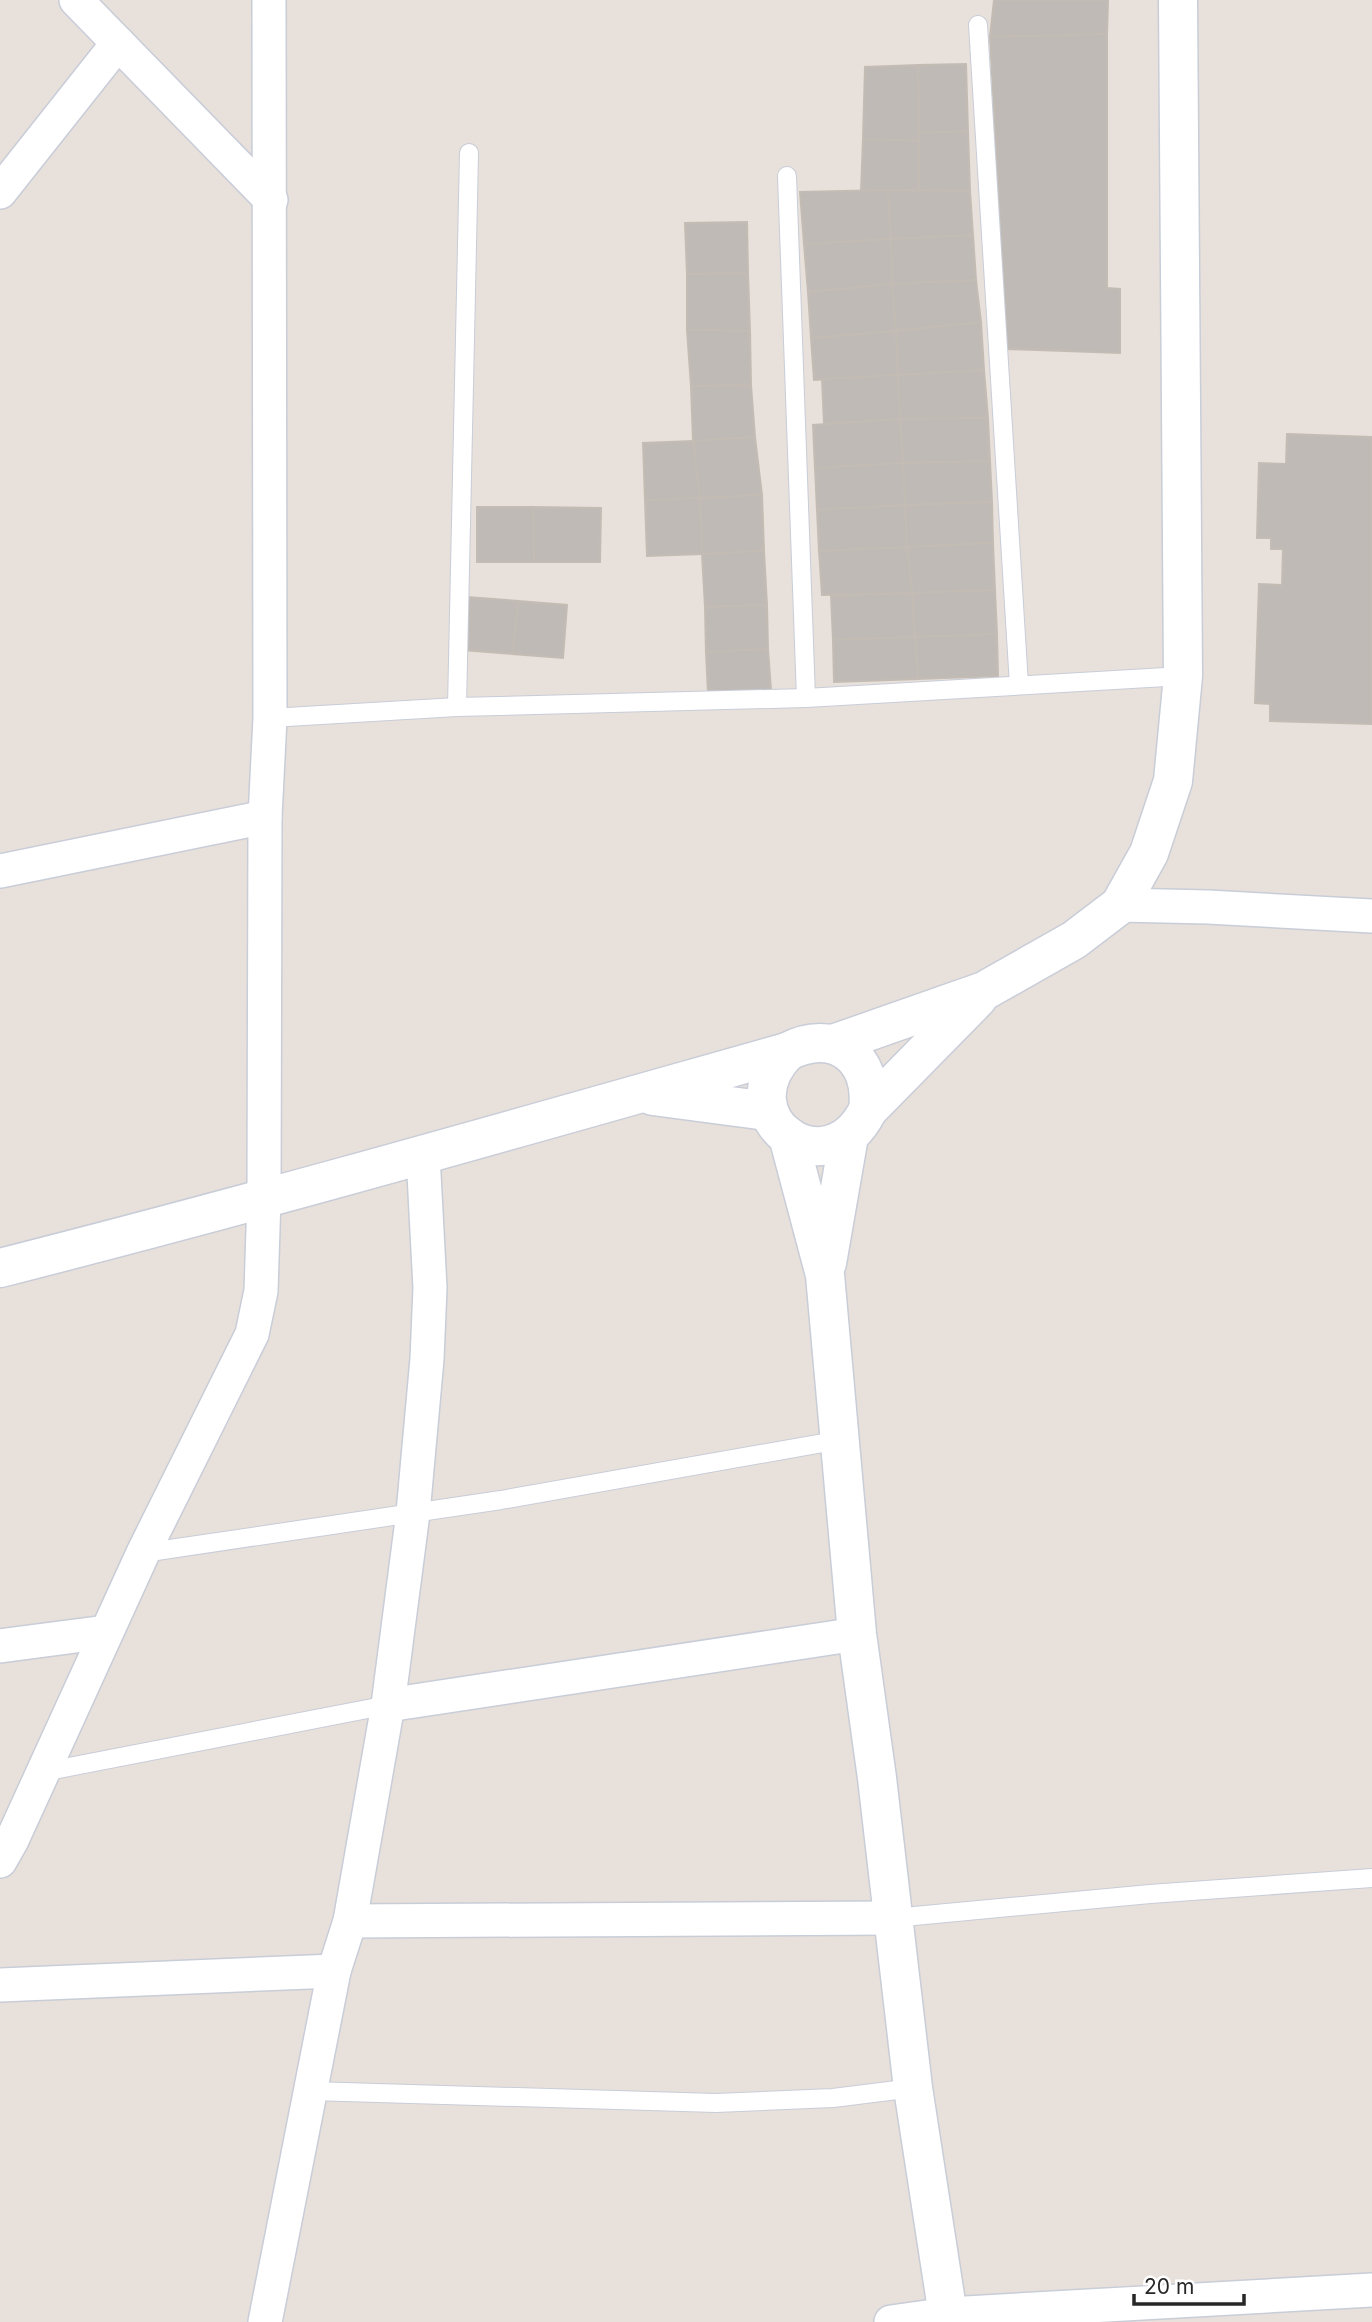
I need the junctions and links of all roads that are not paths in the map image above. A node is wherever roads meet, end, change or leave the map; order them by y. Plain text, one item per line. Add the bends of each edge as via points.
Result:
1 (76, 0) edge
2 (269, 0) edge
3 (1178, 0) edge
4 (978, 25) dead end
5 (118, 43) junction
6 (469, 153) dead end
7 (787, 176) dead end
8 (0, 192) edge
9 (271, 200) junction
10 (1184, 676) junction
11 (1019, 685) junction
12 (807, 698) junction
13 (457, 707) junction
14 (270, 718) junction
15 (265, 817) junction
16 (0, 871) edge
17 (1120, 905) junction
18 (1372, 916) edge
19 (984, 991) junction
20 (834, 1044) junction
21 (787, 1052) junction
22 (638, 1094) junction
23 (859, 1123) junction
24 (778, 1124) junction
25 (423, 1154) junction
26 (264, 1198) junction
27 (0, 1268) edge
28 (825, 1275) junction
29 (840, 1440) junction
30 (413, 1513) junction
31 (143, 1553) junction
32 (106, 1632) junction
33 (857, 1634) junction
34 (0, 1646) edge
35 (388, 1705) junction
36 (43, 1772) junction
37 (4, 1848) edge
38 (1372, 1878) edge
39 (893, 1918) junction
40 (350, 1921) junction
41 (334, 1971) junction
42 (0, 1985) edge
43 (913, 2088) junction
44 (311, 2091) junction
45 (1372, 2290) edge
46 (949, 2318) edge
47 (265, 2322) edge
48 (891, 2322) edge

1 - 5 street
2 - 9 street
3 - 10 street
4 - 11 lane
5 - 8 street
5 - 9 street
6 - 13 lane
7 - 12 lane
9 - 14 street
10 - 11 lane
10 - 17 street via 1173,781 1149,853
11 - 12 lane
12 - 13 lane
13 - 14 lane
14 - 15 street
15 - 16 street
15 - 26 street
17 - 18 street
17 - 19 street via 1074,940
19 - 20 street
19 - 23 street
20 - 21 street via 817,1042
20 - 23 street via 864,1070 870,1094
21 - 22 street
21 - 24 street via 768,1079 766,1095
22 - 24 street
22 - 25 street
23 - 24 street via 835,1144 818,1146 802,1144
23 - 28 street
24 - 28 street
25 - 26 street
25 - 30 street via 430,1288
26 - 27 street
26 - 31 street via 261,1291 251,1334
28 - 29 street
29 - 30 lane
29 - 33 street
30 - 31 lane
30 - 35 street
31 - 32 street
32 - 34 street
32 - 36 street
33 - 35 street
33 - 39 street
35 - 36 lane
35 - 40 street
36 - 37 street
38 - 39 lane
39 - 40 street
39 - 43 street
40 - 41 street
41 - 42 street
41 - 44 street
43 - 44 lane via 833,2098 716,2103
43 - 46 street
44 - 47 street
45 - 46 street
46 - 48 street

